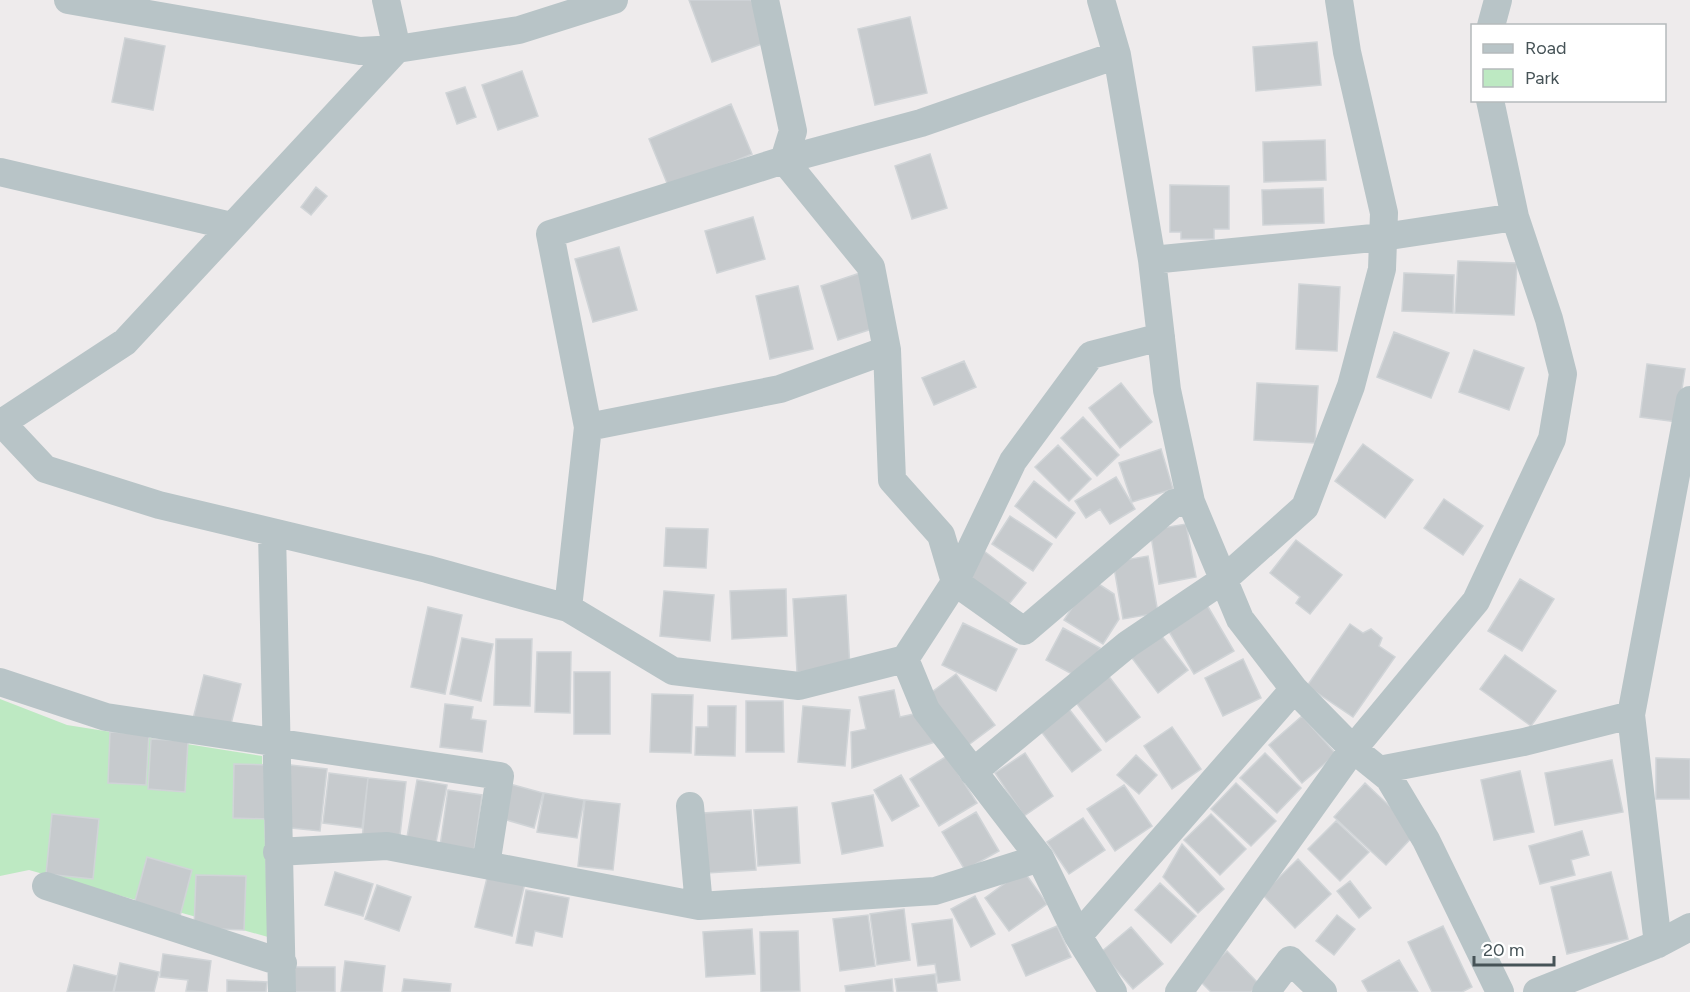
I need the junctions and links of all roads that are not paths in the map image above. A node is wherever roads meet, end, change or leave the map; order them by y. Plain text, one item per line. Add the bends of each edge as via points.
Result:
1 (68, 0) edge
2 (386, 0) edge
3 (614, 0) edge
4 (765, 0) edge
5 (1101, 0) edge
6 (1340, 0) edge
7 (1498, 0) edge
8 (1492, 24) edge
9 (397, 49) junction
10 (1117, 55) junction
11 (1490, 102) edge
12 (784, 160) junction
13 (0, 171) edge
14 (1515, 217) junction
15 (231, 226) junction
16 (1383, 237) junction
17 (1152, 260) junction
18 (1161, 337) junction
19 (887, 350) junction
20 (1690, 400) edge
21 (1, 423) edge
22 (588, 427) junction
23 (1191, 502) junction
24 (272, 532) junction
25 (1223, 580) junction
26 (955, 582) junction
27 (568, 608) junction
28 (905, 659) junction
29 (0, 682) edge
30 (1294, 689) junction
31 (1631, 715) junction
32 (276, 744) junction
33 (1353, 749) junction
34 (1379, 770) junction
35 (973, 772) junction
36 (690, 806) dead end
37 (277, 852) junction
38 (1040, 858) junction
39 (486, 865) junction
40 (46, 886) dead end
41 (699, 906) junction
42 (1690, 927) edge
43 (1078, 936) junction
44 (1658, 944) junction
45 (283, 963) junction
46 (282, 992) edge
47 (1113, 992) edge
48 (1179, 992) edge
49 (1266, 992) edge
50 (1323, 992) edge
51 (1500, 992) edge
52 (1537, 992) edge

1 - 9 street via 360,51
2 - 9 street
3 - 9 street via 519,30
4 - 12 street via 793,131
5 - 10 street
6 - 16 street via 1347,52 1384,213
7 - 8 street
9 - 15 street
10 - 12 street via 921,123
10 - 17 street
11 - 14 street
12 - 19 street via 871,267
12 - 22 street via 550,234
13 - 15 street
14 - 16 street
14 - 33 street via 1563,374 1552,439 1476,601
15 - 21 street via 125,342
16 - 17 street
16 - 25 street via 1382,269 1351,386 1305,507
17 - 18 street
18 - 23 street via 1167,390
18 - 26 street via 1091,355 1014,460
19 - 22 street via 780,389
19 - 26 street via 892,480 941,535
20 - 31 street
21 - 24 street via 45,469 159,505
22 - 27 street
23 - 25 street
23 - 26 street via 1174,503 1024,632
24 - 27 street
24 - 32 street
25 - 30 street via 1240,619
25 - 35 street via 1128,644
26 - 28 street
27 - 28 street via 673,671 799,686
28 - 35 street via 926,710
29 - 32 street via 106,717
30 - 33 street
30 - 43 street
31 - 34 street via 1524,742
31 - 44 street
32 - 37 street
32 - 39 street via 500,776
33 - 34 street
33 - 48 street
34 - 51 street via 1389,778 1426,840
35 - 38 street
36 - 41 street
37 - 39 street via 387,846
37 - 45 street
38 - 41 street via 935,891
38 - 43 street
39 - 41 street
40 - 45 street
42 - 44 street
43 - 47 street
44 - 52 street
45 - 46 street
49 - 50 street via 1290,960

